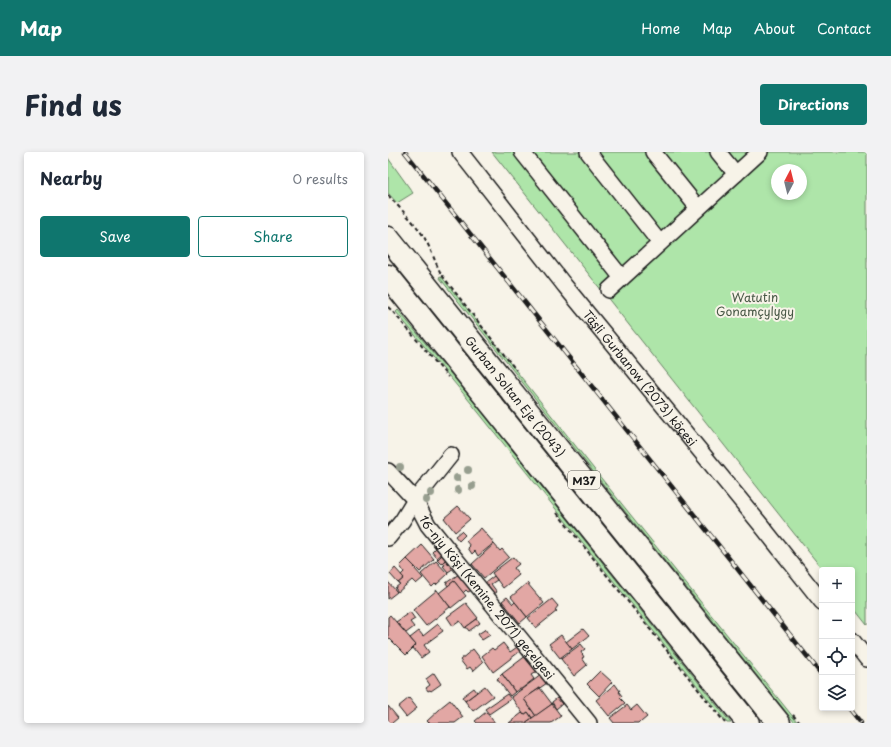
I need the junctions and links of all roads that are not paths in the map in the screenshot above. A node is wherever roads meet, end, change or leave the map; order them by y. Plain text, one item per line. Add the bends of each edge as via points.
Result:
1 (460, 152) edge
2 (522, 152) edge
3 (588, 152) edge
4 (653, 152) edge
5 (718, 152) edge
6 (760, 152) edge
7 (736, 174) junction
8 (698, 208) junction
9 (388, 238) edge
10 (660, 243) junction
11 (388, 276) edge
12 (622, 278) junction
13 (609, 290) dead end
14 (451, 455) dead end
15 (388, 470) edge
16 (415, 500) junction
17 (388, 538) edge
18 (819, 598) edge
19 (855, 644) edge
20 (867, 659) edge
21 (785, 717) edge
22 (589, 723) edge
23 (748, 723) edge

1 - 18 street, Täşli Gurbanow (2073) köçesi via 565,286
2 - 12 street
3 - 10 street
4 - 8 street
5 - 7 street
6 - 7 street
7 - 8 street
8 - 10 street
9 - 21 highway, Gurban Soltan Eje (2043) / M37
10 - 12 street
11 - 23 highway, Gurban Soltan Eje (2043) / M37
12 - 13 street
14 - 16 street
15 - 16 street, 16-njy Köşi (Kemine, 2071) geçelgesi
16 - 17 street via 402,522
16 - 22 street, 16-njy Köşi (Kemine, 2071) geçelgesi via 428,525
19 - 20 street

